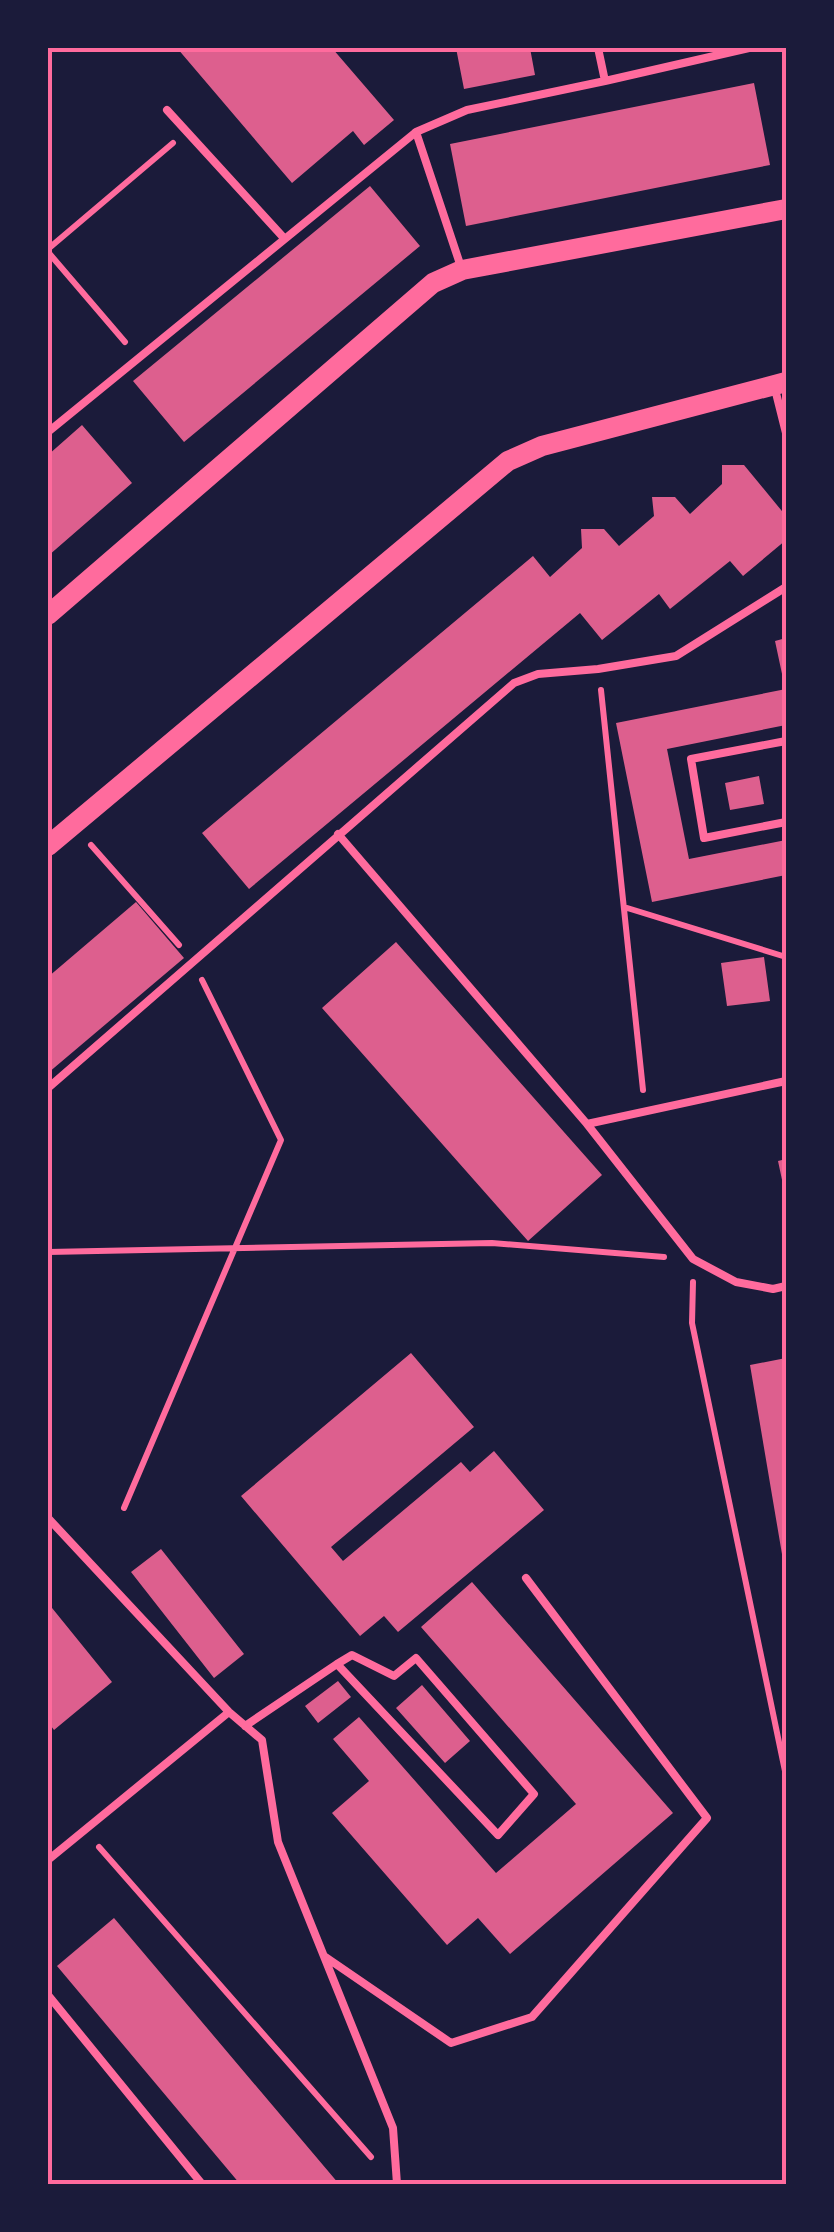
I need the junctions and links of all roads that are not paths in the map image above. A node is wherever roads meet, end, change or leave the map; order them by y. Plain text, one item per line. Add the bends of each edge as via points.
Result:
1 (598, 48) edge
2 (749, 48) edge
3 (605, 82) junction
4 (167, 110) dead end
5 (416, 132) junction
6 (786, 209) edge
7 (284, 237) junction
8 (462, 270) junction
9 (780, 383) edge
10 (48, 432) edge
11 (786, 433) edge
12 (786, 588) edge
13 (48, 615) edge
14 (786, 741) edge
15 (786, 822) edge
16 (338, 834) junction
17 (48, 846) edge
18 (786, 1081) edge
19 (48, 1088) edge
20 (587, 1124) junction
21 (786, 1286) edge
22 (48, 1518) edge
23 (526, 1578) dead end
24 (338, 1664) junction
25 (229, 1712) junction
26 (245, 1726) junction
27 (48, 1860) edge
28 (324, 1956) junction
29 (48, 1995) edge
30 (202, 2184) edge
31 (397, 2184) edge

1 - 3 lane
2 - 3 lane
3 - 5 lane via 467,110
4 - 7 lane
5 - 7 lane
5 - 8 lane
6 - 8 main road
7 - 10 lane
8 - 13 main road via 433,283
9 - 11 lane
9 - 17 main road via 542,446 508,462
12 - 16 lane via 676,656 514,683
14 - 15 lane via 691,758 704,838
16 - 19 lane
16 - 20 lane
18 - 20 lane
20 - 21 lane via 693,1259 736,1282
22 - 25 lane
23 - 28 lane via 707,1818 532,2017 450,2044
24 - 24 lane via 352,1655 394,1676 416,1658 534,1794 498,1836
24 - 26 lane
25 - 26 lane
25 - 27 lane
26 - 28 lane via 262,1740 278,1842
28 - 31 lane via 393,2128
29 - 30 lane

